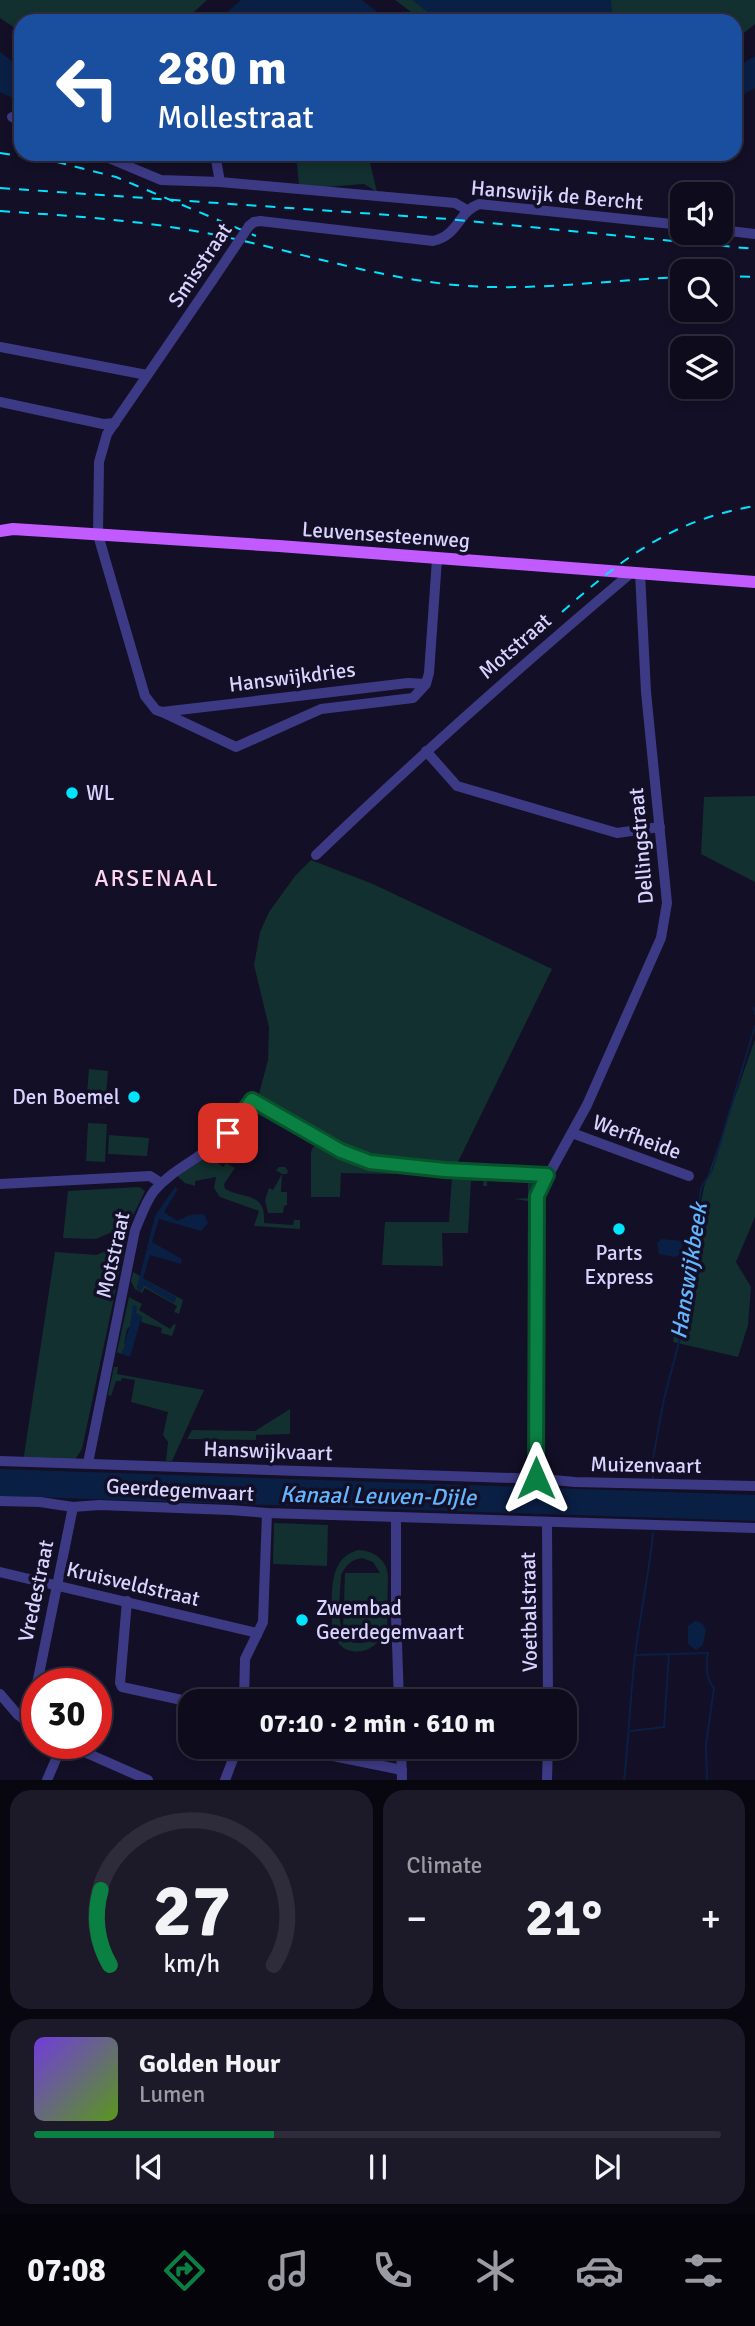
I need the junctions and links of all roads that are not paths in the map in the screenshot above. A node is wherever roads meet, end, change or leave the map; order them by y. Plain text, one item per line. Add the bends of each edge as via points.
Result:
1 (116, 161) edge
2 (216, 161) edge
3 (220, 183) junction
4 (467, 210) junction
5 (670, 224) edge
6 (733, 231) edge
7 (755, 234) edge
8 (0, 347) edge
9 (147, 375) junction
10 (0, 402) edge
11 (115, 424) junction
12 (0, 524) edge
13 (6, 530) edge
14 (98, 535) junction
15 (437, 559) junction
16 (636, 573) junction
17 (755, 582) edge
18 (426, 684) junction
19 (162, 712) junction
20 (426, 751) junction
21 (660, 827) junction
22 (316, 855) dead end
23 (572, 1133) junction
24 (547, 1175) junction
25 (689, 1176) dead end
26 (161, 1183) junction
27 (0, 1184) edge
28 (0, 1461) edge
29 (88, 1462) junction
30 (536, 1478) junction
31 (755, 1486) edge
32 (0, 1501) edge
33 (73, 1507) junction
34 (267, 1513) junction
35 (396, 1517) junction
36 (547, 1522) junction
37 (755, 1528) edge
38 (0, 1573) edge
39 (57, 1586) junction
40 (127, 1601) junction
41 (257, 1635) junction
42 (40, 1668) edge
43 (244, 1689) edge
44 (399, 1689) edge
45 (548, 1689) edge
46 (0, 1694) edge
47 (178, 1699) edge
48 (21, 1717) edge
49 (56, 1759) edge
50 (100, 1759) edge
51 (233, 1759) edge
52 (337, 1759) edge
53 (548, 1759) edge
54 (402, 1775) edge
55 (47, 1780) edge
56 (148, 1780) edge
57 (225, 1780) edge
58 (547, 1780) edge

1 - 3 street, Hanswijk de Bercht via 161,180
2 - 3 street
3 - 4 street, Hanswijk de Bercht via 455,203
4 - 5 street, Hanswijk de Bercht via 479,204
4 - 9 street, Smisstraat, bridge via 448,235 433,241 254,222
6 - 7 street
8 - 9 street
9 - 11 street, Smisstraat
10 - 11 street
11 - 14 street, Smisstraat via 100,452
12 - 13 main road, Leuvensesteenweg via 8,525
13 - 14 main road, Leuvensesteenweg
14 - 15 main road, Leuvensesteenweg
14 - 19 street, Hanswijkdries via 145,696
15 - 16 main road, Leuvensesteenweg
15 - 18 street
16 - 17 main road, Leuvensesteenweg
16 - 20 street, Motstraat via 514,671
16 - 21 street, Dellingstraat
18 - 19 street, Hanswijkdries
18 - 19 street, Hanswijkdries via 413,698 321,709 236,747
20 - 21 street via 457,786 617,833
20 - 22 street, Motstraat
21 - 23 street, Dellingstraat via 667,903 661,938
23 - 24 street, Dellingstraat
23 - 25 street, Werfheide
24 - 26 street, Motstraat via 370,1162 341,1151 252,1100 228,1133
24 - 30 street, Dellingstraat via 537,1196
26 - 27 street via 150,1175
26 - 29 street, Motstraat via 135,1230
28 - 29 street, Hanswijkvaart
29 - 30 street, Hanswijkvaart
30 - 31 street, Muizenvaart
32 - 33 street, Geerdegemvaart
33 - 34 street, Geerdegemvaart
33 - 39 street, Vredestraat
34 - 35 street, Geerdegemvaart
34 - 41 street via 263,1622
35 - 36 street, Geerdegemvaart
35 - 44 street
36 - 37 street, Geerdegemvaart
36 - 45 street, Voetbalstraat
38 - 39 street, Kruisveldstraat
39 - 40 street, Kruisveldstraat
39 - 42 street, Vredestraat
40 - 41 street, Kruisveldstraat
40 - 47 street via 120,1684
41 - 43 street via 245,1659
46 - 48 street
49 - 55 street
50 - 56 street
51 - 57 street
52 - 54 street
53 - 58 street

